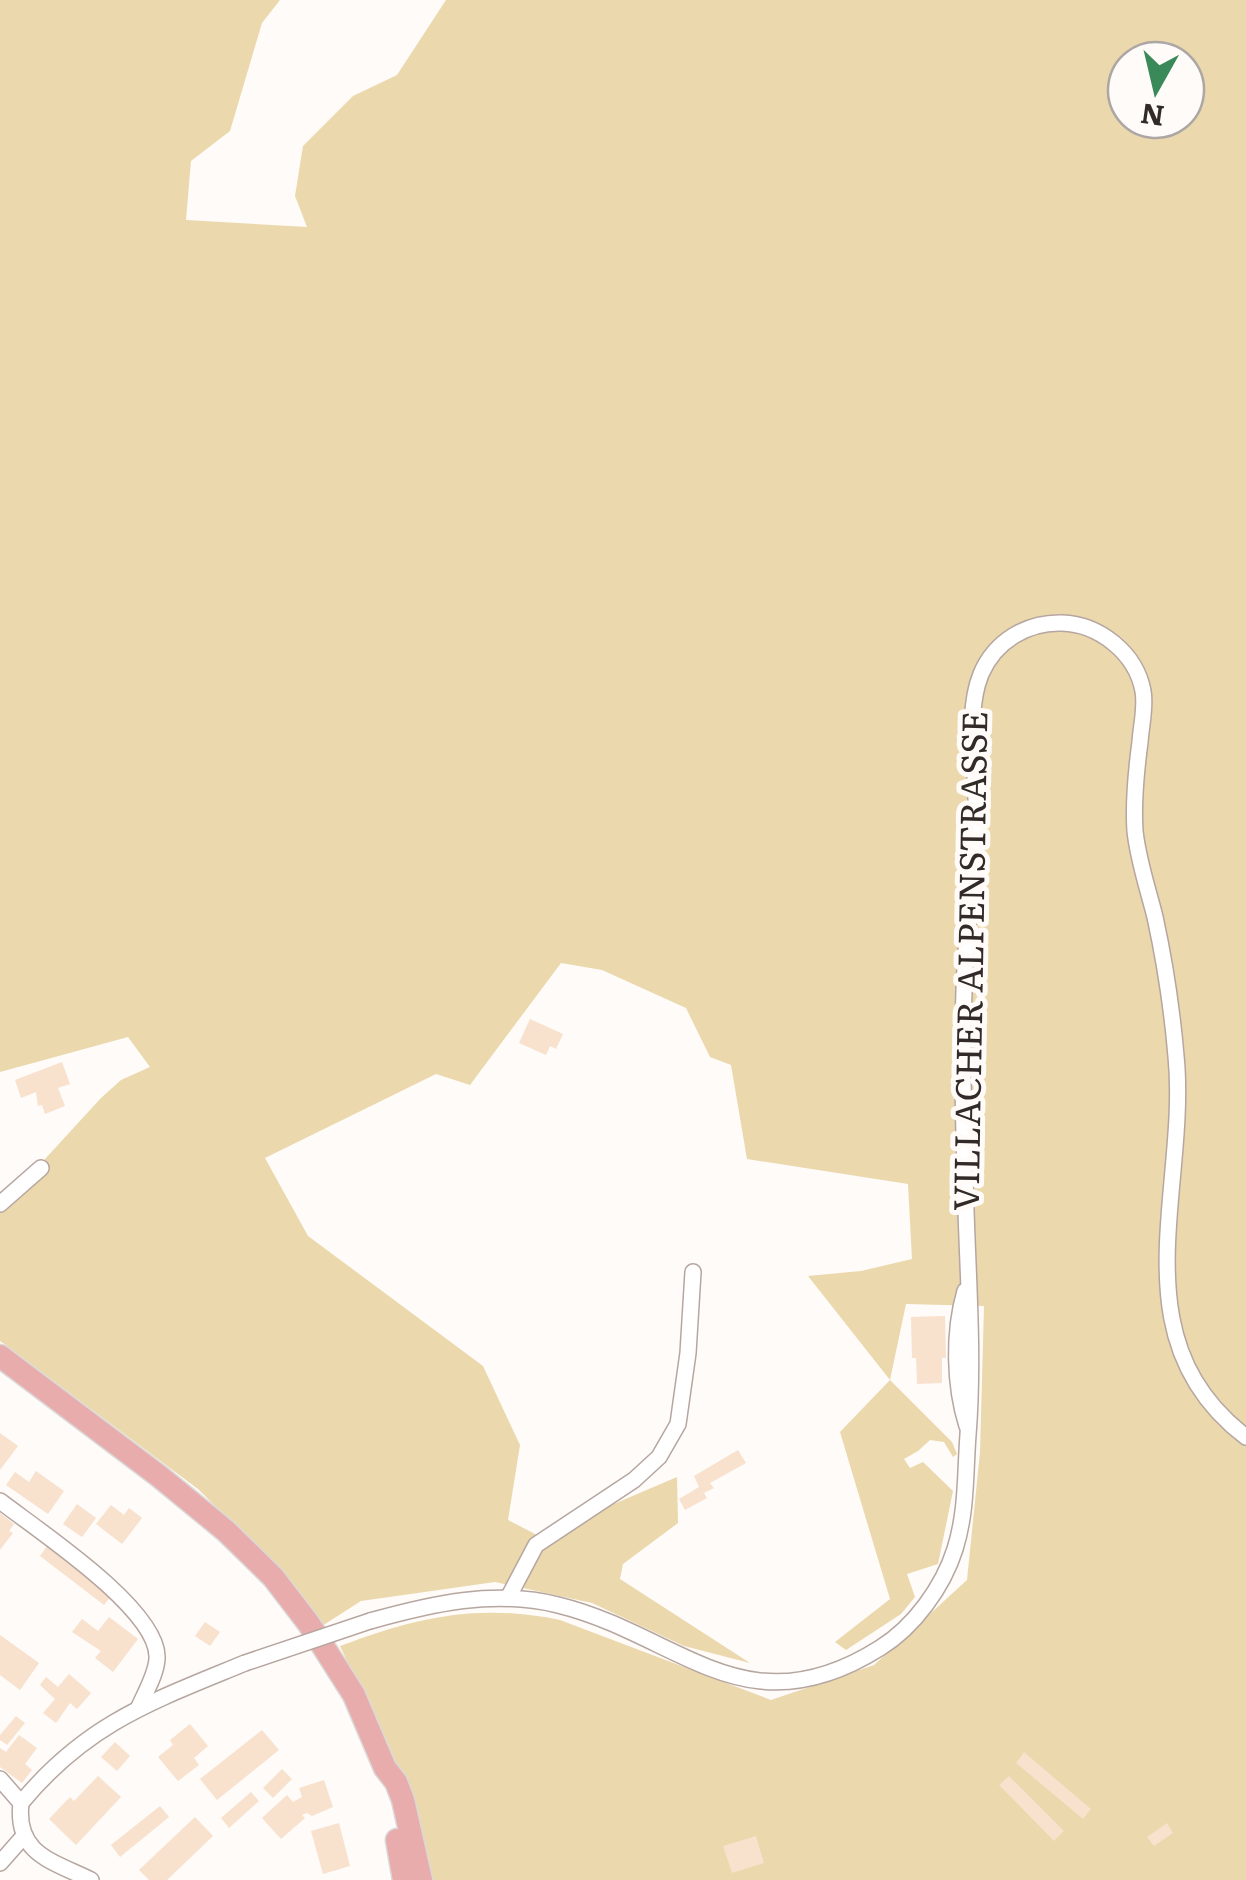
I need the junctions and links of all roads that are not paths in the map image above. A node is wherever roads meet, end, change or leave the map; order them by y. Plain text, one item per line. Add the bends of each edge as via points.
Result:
1 (40, 1168) dead end
2 (0, 1204) edge
3 (693, 1272) dead end
4 (0, 1356) edge
5 (1246, 1437) edge
6 (0, 1501) edge
7 (508, 1598) junction
8 (139, 1707) junction
9 (385, 1768) junction
10 (0, 1778) edge
11 (21, 1802) junction
12 (23, 1838) junction
13 (0, 1863) edge
14 (90, 1880) edge
15 (404, 1880) edge
16 (421, 1880) edge

1 - 2 street
3 - 7 street via 674,1430 634,1480 536,1545
4 - 9 main road via 160,1476 273,1577 354,1696
5 - 7 street, VILLACHER ALPENSTRASSE via 1192,1377 1170,1317 1166,1238 1178,1072 1165,966 1135,828 1143,690 1124,652 1096,630 1058,622 1028,627 986,663 975,696 977,802 963,1030 972,1414 962,1522 937,1588 888,1644 844,1668 785,1681 725,1676 598,1616
6 - 8 street via 115,1590 152,1631 158,1659
7 - 8 street, VILLACHER ALPENSTRASSE, bridge via 430,1604 370,1621
8 - 11 street, VILLACHER ALPENSTRASSE via 71,1750
9 - 15 main road
9 - 16 main road via 402,1800
10 - 11 street
11 - 12 street
12 - 13 street
12 - 14 street

